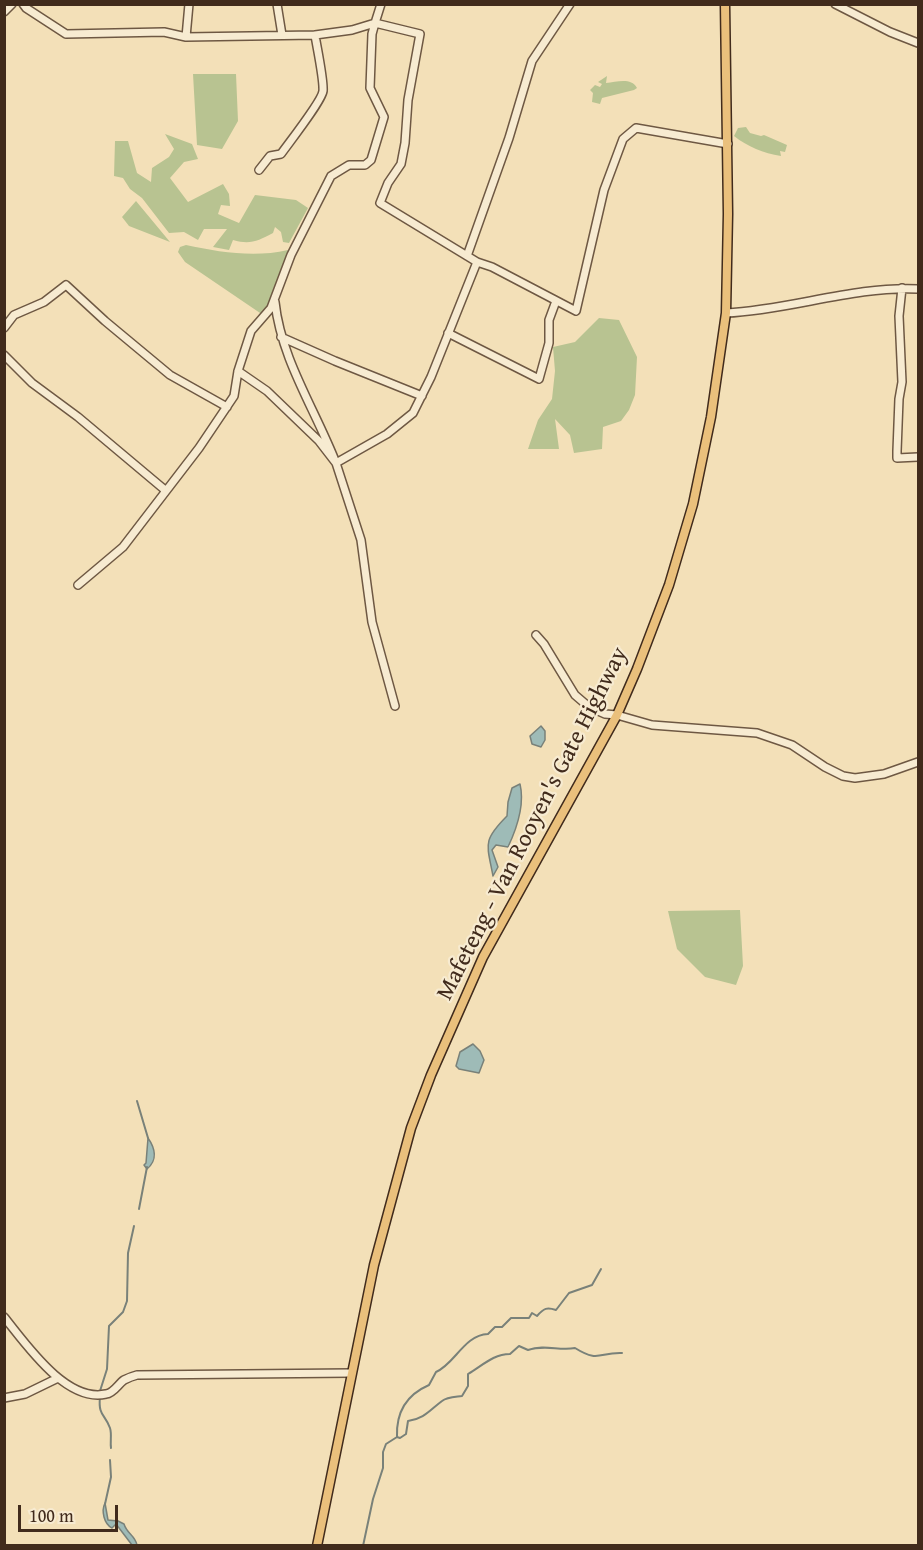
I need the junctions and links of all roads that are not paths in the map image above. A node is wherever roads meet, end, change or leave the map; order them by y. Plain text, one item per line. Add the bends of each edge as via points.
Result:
1 (12, 4) edge
2 (23, 4) edge
3 (189, 4) edge
4 (277, 4) edge
5 (381, 4) edge
6 (570, 4) edge
7 (725, 4) edge
8 (835, 4) edge
9 (848, 8) edge
10 (4, 12) edge
11 (375, 23) junction
12 (282, 35) junction
13 (315, 35) junction
14 (186, 37) junction
15 (918, 43) edge
16 (728, 144) junction
17 (259, 170) dead end
18 (467, 256) junction
19 (477, 262) junction
20 (902, 288) junction
21 (918, 289) edge
22 (274, 300) junction
23 (556, 301) junction
24 (726, 313) junction
25 (4, 328) edge
26 (448, 333) junction
27 (281, 337) junction
28 (4, 355) edge
29 (238, 371) junction
30 (422, 396) junction
31 (227, 407) junction
32 (918, 457) edge
33 (336, 463) junction
34 (165, 490) junction
35 (78, 585) dead end
36 (537, 635) dead end
37 (395, 706) dead end
38 (617, 715) junction
39 (918, 762) edge
40 (4, 1317) edge
41 (351, 1373) junction
42 (58, 1378) junction
43 (4, 1398) edge
44 (317, 1545) edge

1 - 10 street
2 - 14 street via 66,34 164,32
3 - 14 street
4 - 12 street
5 - 11 street
6 - 18 street via 532,61
7 - 16 main road, Mafeteng - Van Rooyen's Gate Highway
8 - 9 street
9 - 15 street
11 - 13 street
11 - 18 street via 420,34 401,164 387,183 380,203
11 - 22 street via 370,88 384,117 377,146 365,165 349,165 331,176 291,255
12 - 13 street
12 - 14 street
13 - 17 street via 323,92 319,102 281,154 270,156
16 - 23 street via 636,128 623,140 604,190 576,311
16 - 24 main road, Mafeteng - Van Rooyen's Gate Highway
18 - 19 street
19 - 23 street
19 - 26 street
20 - 21 street
20 - 24 street
20 - 32 street via 897,458
22 - 27 street
22 - 29 street via 251,331
23 - 26 street via 539,379
24 - 38 main road, Mafeteng - Van Rooyen's Gate Highway via 693,504 669,585
25 - 31 street via 14,315 44,302 66,285 164,370
26 - 30 street
27 - 30 street
27 - 33 street
28 - 34 street via 32,383
29 - 31 street via 234,396
29 - 33 street via 267,391
30 - 33 street via 413,413 387,434
31 - 34 street
33 - 37 street via 361,540 372,622
34 - 35 street via 123,547
36 - 38 street via 575,695 589,707
38 - 39 street via 652,725 757,733 792,745 825,767 849,777 884,774
38 - 41 main road, Mafeteng - Van Rooyen's Gate Highway via 494,936 431,1075 393,1190
40 - 42 street
41 - 42 street via 137,1375 125,1379 110,1394 90,1395
41 - 44 main road, Mafeteng - Van Rooyen's Gate Highway
42 - 43 street via 25,1394

